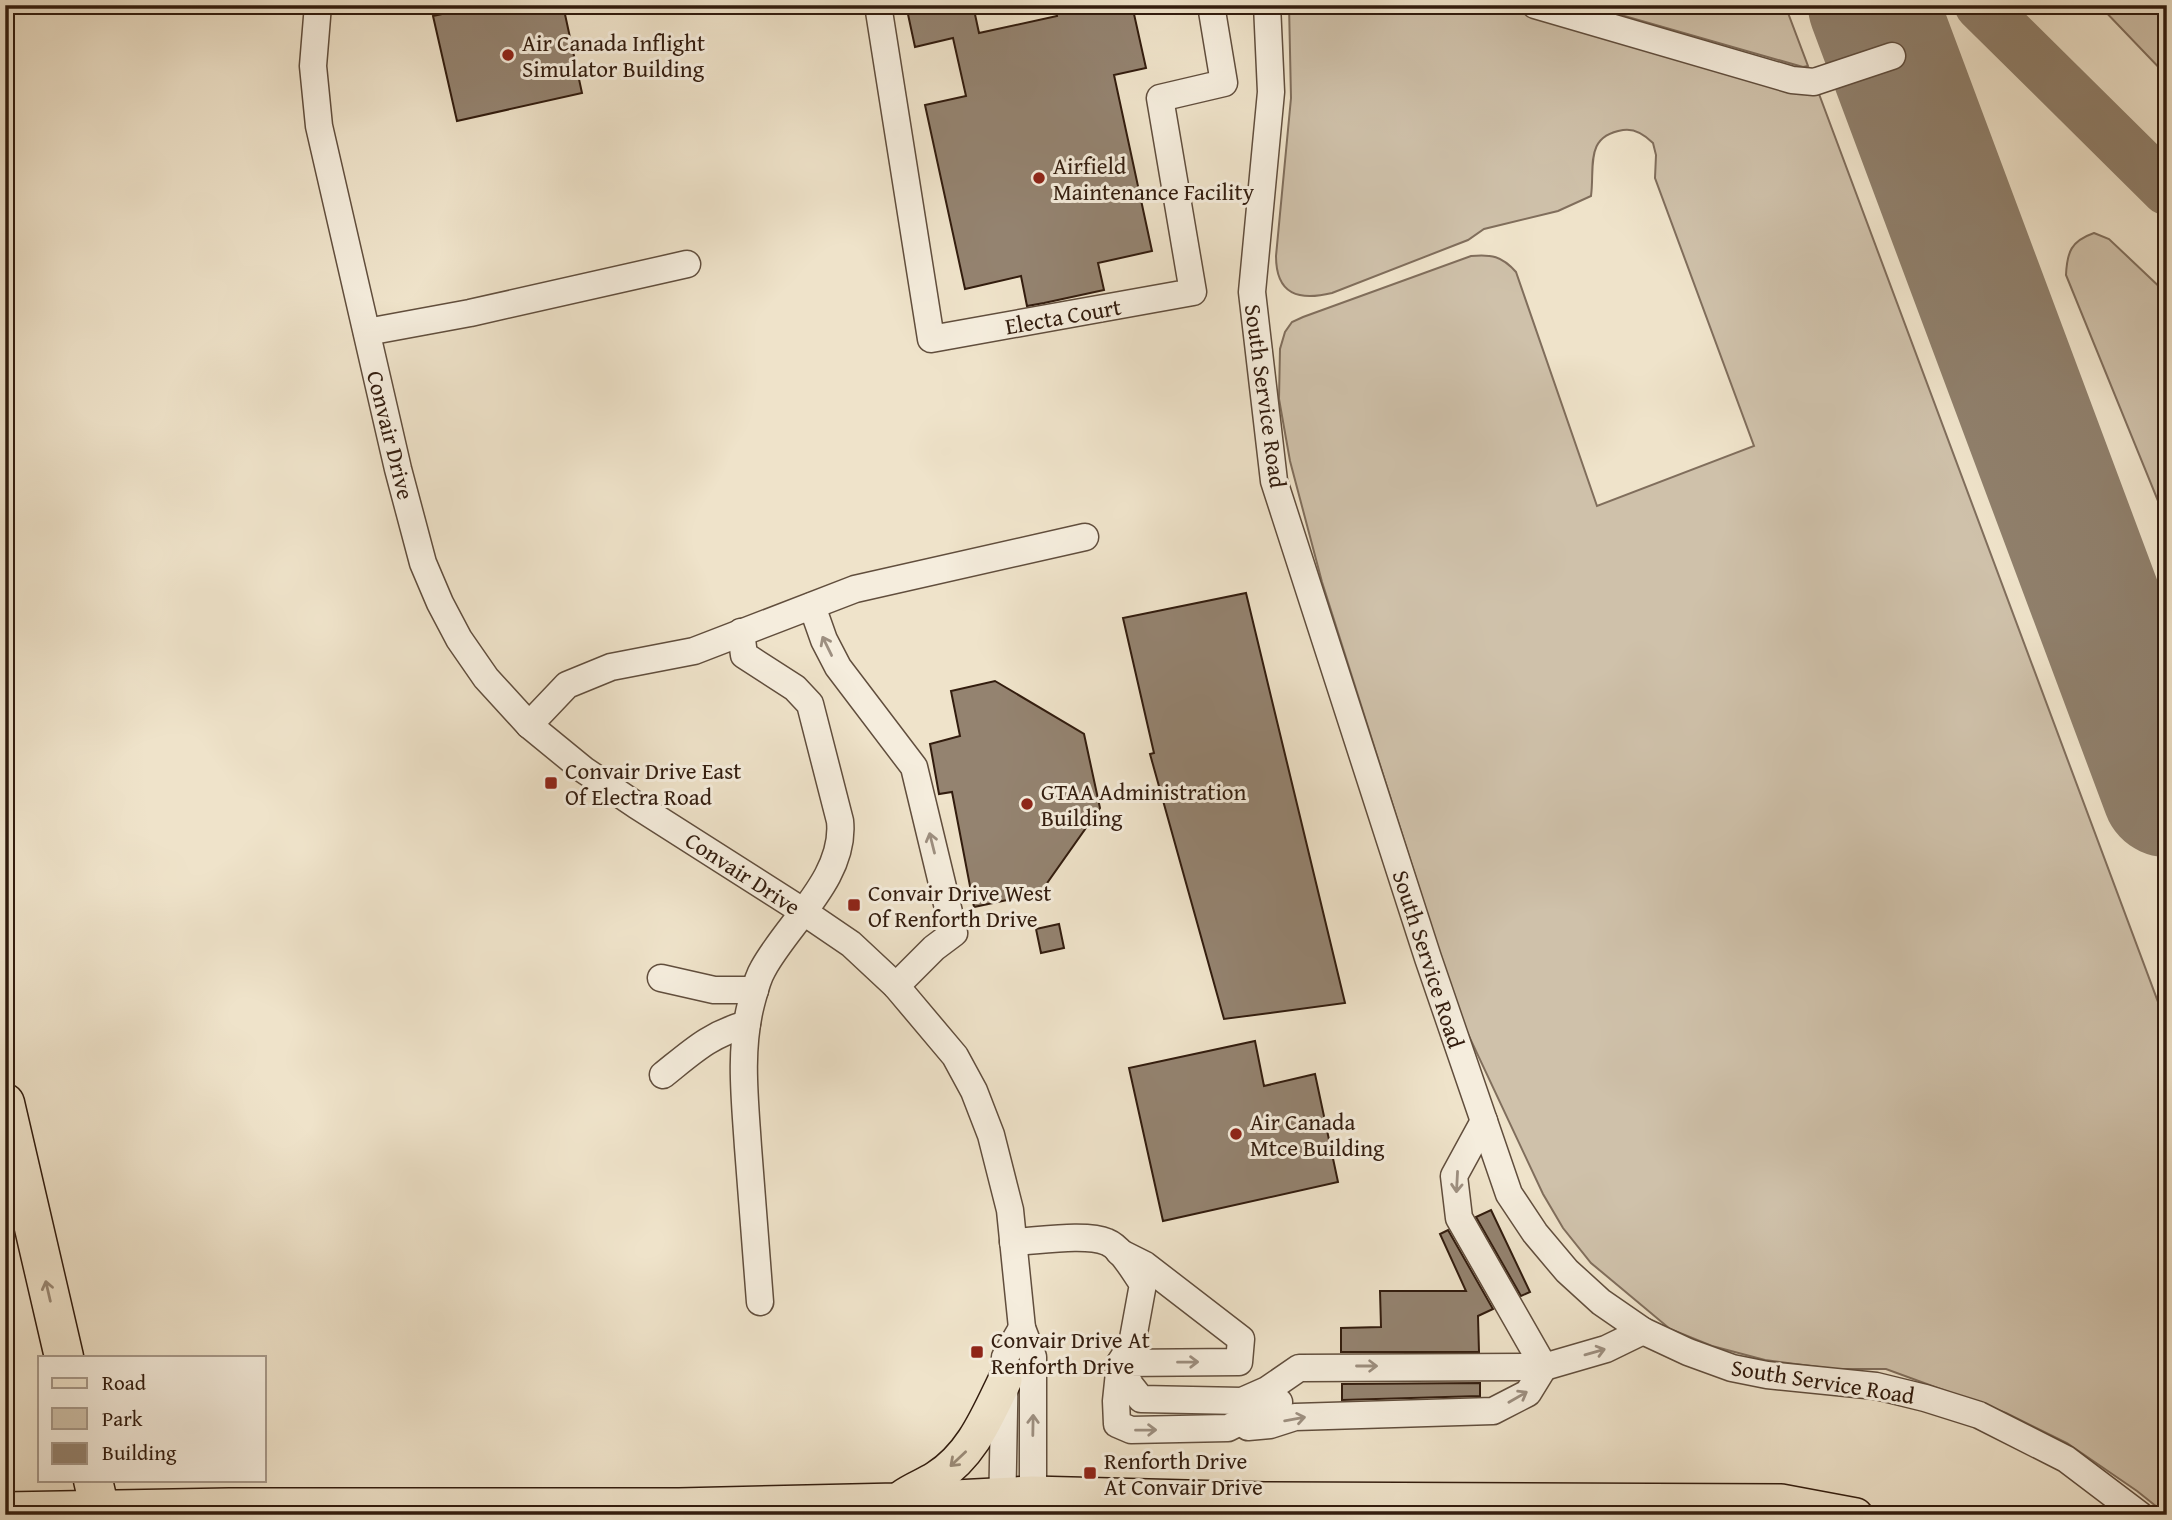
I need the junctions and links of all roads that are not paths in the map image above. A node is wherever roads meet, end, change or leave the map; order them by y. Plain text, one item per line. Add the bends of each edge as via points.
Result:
1 (318, 5) edge
2 (878, 5) edge
3 (1211, 5) edge
4 (1267, 5) edge
5 (1535, 5) edge
6 (1892, 56) dead end
7 (687, 264) dead end
8 (367, 332) junction
9 (1086, 537) dead end
10 (812, 606) junction
11 (741, 632) junction
12 (529, 724) junction
13 (804, 912) junction
14 (662, 978) dead end
15 (896, 986) junction
16 (755, 990) junction
17 (747, 1024) junction
18 (663, 1075) dead end
19 (5, 1102) edge
20 (1484, 1121) junction
21 (1013, 1242) junction
22 (1119, 1252) junction
23 (760, 1302) dead end
24 (1022, 1328) junction
25 (1643, 1331) junction
26 (64, 1356) edge
27 (1120, 1363) junction
28 (1544, 1367) junction
29 (1299, 1368) junction
30 (1005, 1380) junction
31 (1228, 1428) junction
32 (897, 1500) junction
33 (98, 1501) edge
34 (1018, 1504) edge
35 (5, 1509) edge
36 (1856, 1515) edge
37 (2140, 1515) edge

1 - 8 street, Convair Drive via 313,66 319,126
2 - 3 street, Electa Court via 931,340 1193,292 1160,98 1224,83
4 - 20 street, South Service Road via 1271,92 1252,292 1274,481
5 - 6 street via 1792,80 1814,82
7 - 8 street
8 - 12 street, Convair Drive via 420,550 440,603 486,678
9 - 10 street via 855,589
10 - 11 street
15 -> 10 street via 954,933 914,767 838,667
11 - 12 street via 694,651 611,667 567,685
11 - 13 street via 744,656 795,688 810,704 840,821 838,855
12 - 13 street, Convair Drive via 636,805
13 - 15 street, Convair Drive via 851,944
13 - 16 street via 762,971
14 - 16 street via 714,990
15 - 21 street, Convair Drive via 955,1056 974,1091 991,1135 1010,1210
16 - 17 street
17 - 18 street via 707,1040
17 - 23 street via 744,1087
26 -> 19 highway
20 - 25 street, South Service Road via 1509,1194 1535,1233 1584,1287
20 -> 28 street via 1454,1176 1459,1218
21 - 22 street via 1068,1237 1108,1242
21 - 24 street, Convair Drive
22 - 27 street via 1143,1284 1132,1344
27 -> 22 street via 1238,1362 1241,1339 1145,1265
24 - 30 street via 1005,1357
34 -> 24 street, Convair Drive via 1034,1357
28 -> 25 street via 1606,1349
25 - 37 street, South Service Road via 1732,1368 1876,1386 1979,1415 2066,1459
27 - 29 street via 1141,1399 1242,1401
27 -> 31 street via 1117,1424 1131,1430
29 -> 28 street
31 -> 28 street via 1270,1425 1295,1417 1493,1412 1528,1393
29 - 31 street via 1282,1401
30 -> 32 main road via 977,1438 960,1458
30 - 34 street
32 - 33 main road via 679,1505
32 - 34 main road
33 - 35 main road
34 - 36 main road via 1781,1501

